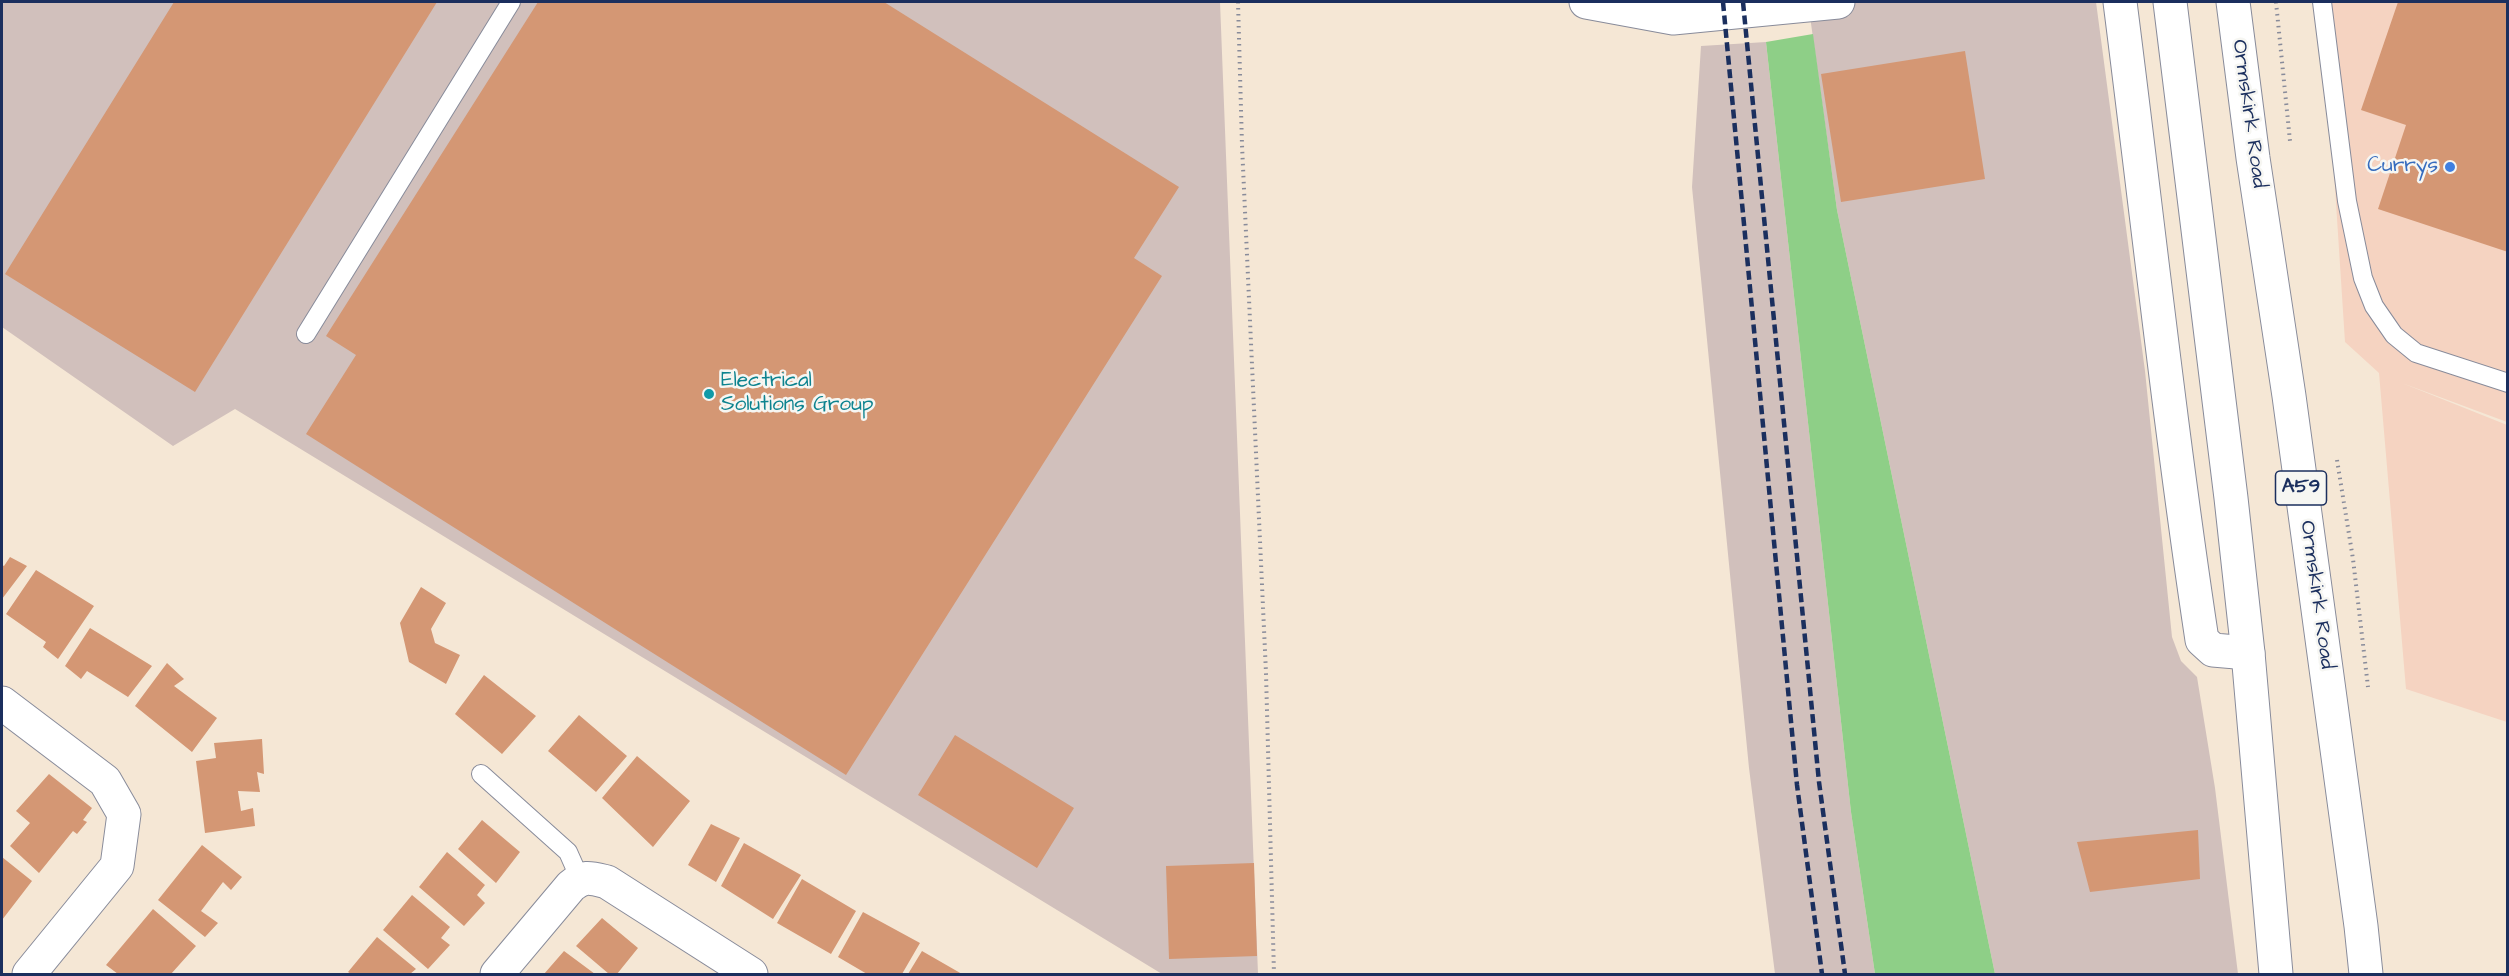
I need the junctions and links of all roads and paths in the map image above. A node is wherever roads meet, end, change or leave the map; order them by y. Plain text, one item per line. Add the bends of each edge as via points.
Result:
1 (511, 2) edge
2 (1238, 2) edge
3 (1586, 2) edge
4 (1838, 2) edge
5 (2120, 2) edge
6 (2170, 2) edge
7 (2233, 2) edge
8 (2322, 2) edge
9 (306, 334) dead end
10 (2508, 383) edge
11 (2248, 653) junction
12 (2, 703) edge
13 (481, 774) dead end
14 (580, 879) junction
15 (28, 975) edge
16 (497, 975) edge
17 (751, 975) edge
18 (1274, 975) edge
19 (2276, 975) edge
20 (2366, 975) edge

1 - 9 lane
2 - 18 path via 1266,673
3 - 4 main road via 1673,18
5 - 11 main road via 2178,482 2202,640 2213,650
6 - 11 main road
7 - 20 main road, Ormskirk Road / A59
8 - 10 lane via 2349,212 2362,278 2374,306 2394,335 2416,353
11 - 19 main road
12 - 15 main road via 105,781 124,814 117,866
13 - 14 lane via 568,852
14 - 16 main road
14 - 17 main road via 607,882

